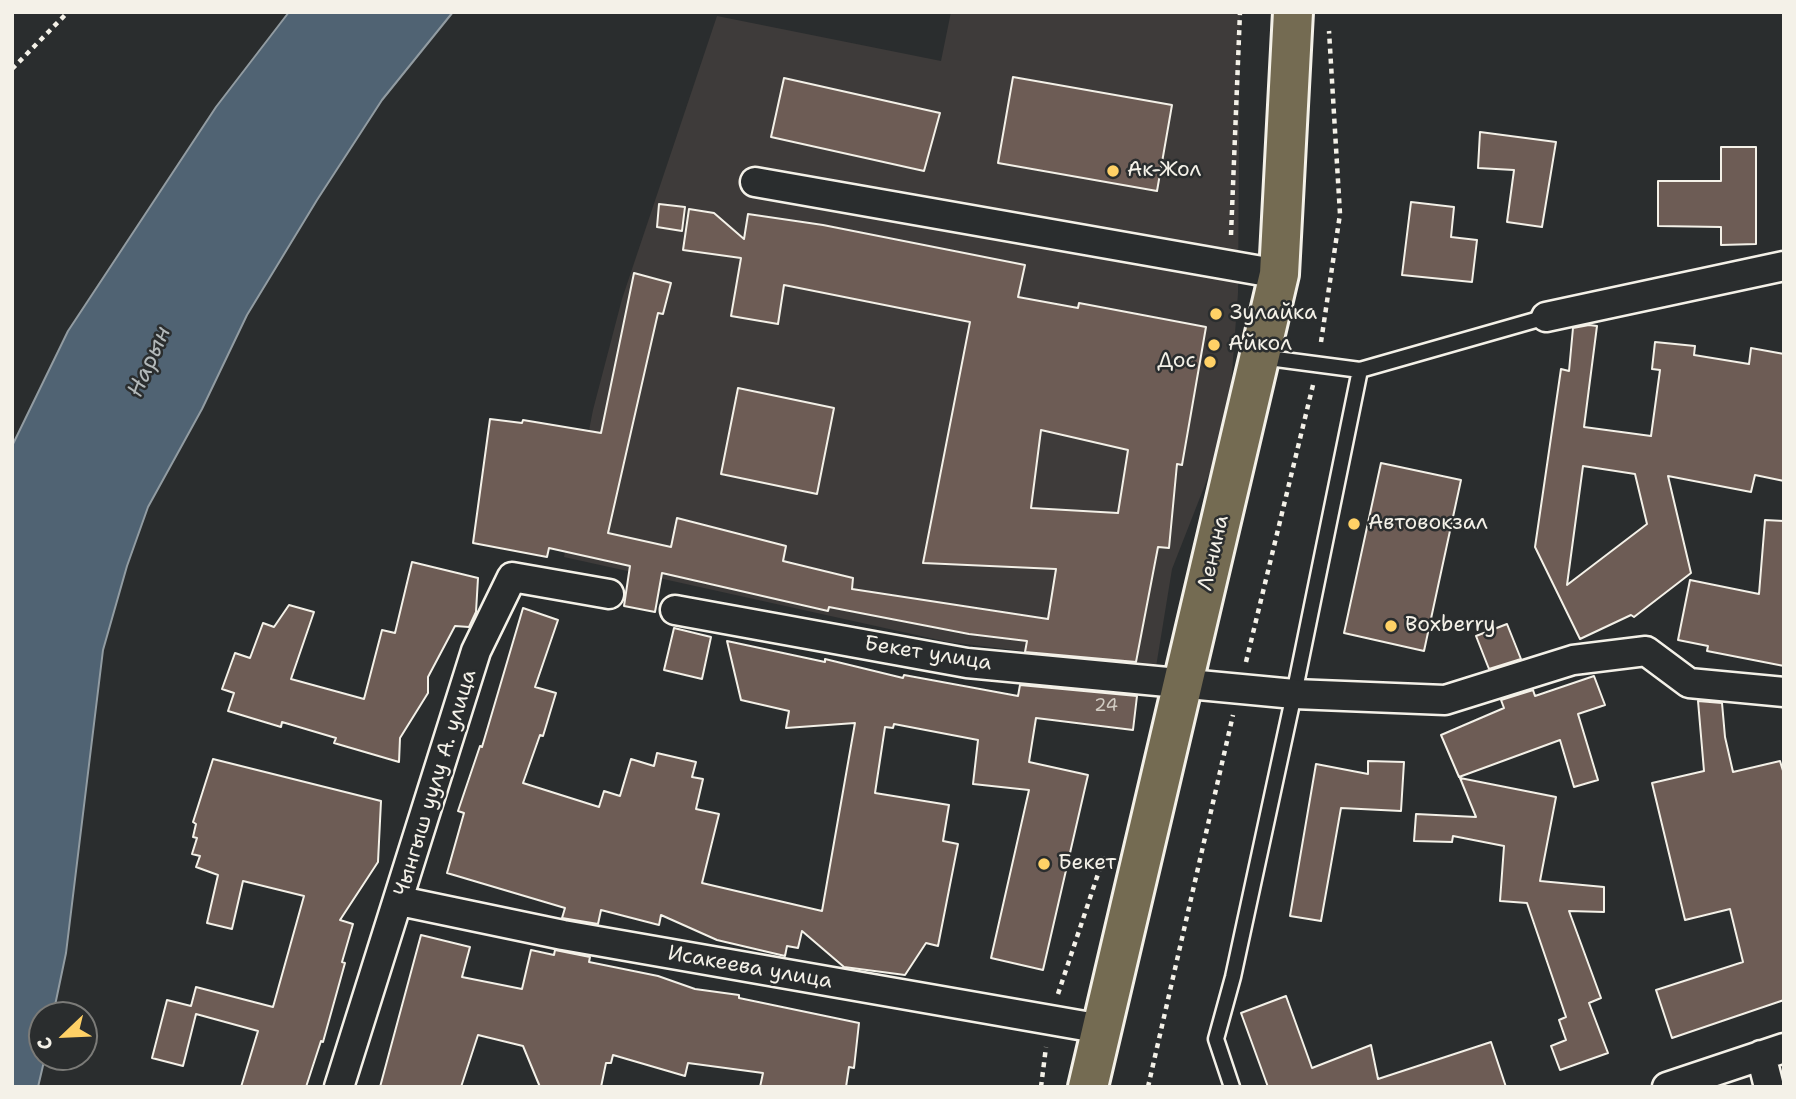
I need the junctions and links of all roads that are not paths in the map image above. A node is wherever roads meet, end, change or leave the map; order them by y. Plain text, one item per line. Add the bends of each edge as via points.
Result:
1 (1293, 12) edge
2 (755, 182) dead end
3 (1784, 265) edge
4 (1279, 274) junction
5 (1546, 317) joint
6 (1259, 357) junction
7 (1360, 370) junction
8 (609, 594) dead end
9 (675, 610) dead end
10 (1183, 683) junction
11 (1784, 692) edge
12 (1294, 694) junction
13 (400, 901) junction
14 (1102, 1028) junction
15 (1772, 1052) edge
16 (339, 1087) edge
17 (1088, 1087) edge
18 (1232, 1087) edge
19 (1667, 1087) edge
20 (1769, 1087) edge

1 - 4 main road, Ленина
2 - 4 street
3 - 5 street
4 - 6 main road, Ленина
5 - 7 lane
6 - 7 lane
6 - 10 main road, Ленина
7 - 12 lane
8 - 13 street, Чынгыш уулу А. улица via 512,577 476,650
9 - 10 street, Бекет улица via 967,663
10 - 12 street, Бекет улица
10 - 14 main road, Ленина
11 - 12 street, Бекет улица via 1689,683 1646,652 1573,660 1445,700
12 - 18 lane via 1216,1040
13 - 14 street, Исакеева улица via 563,935
13 - 16 street, Чынгыш уулу А. улица
14 - 17 main road, Ленина
15 - 19 street
15 - 20 street

